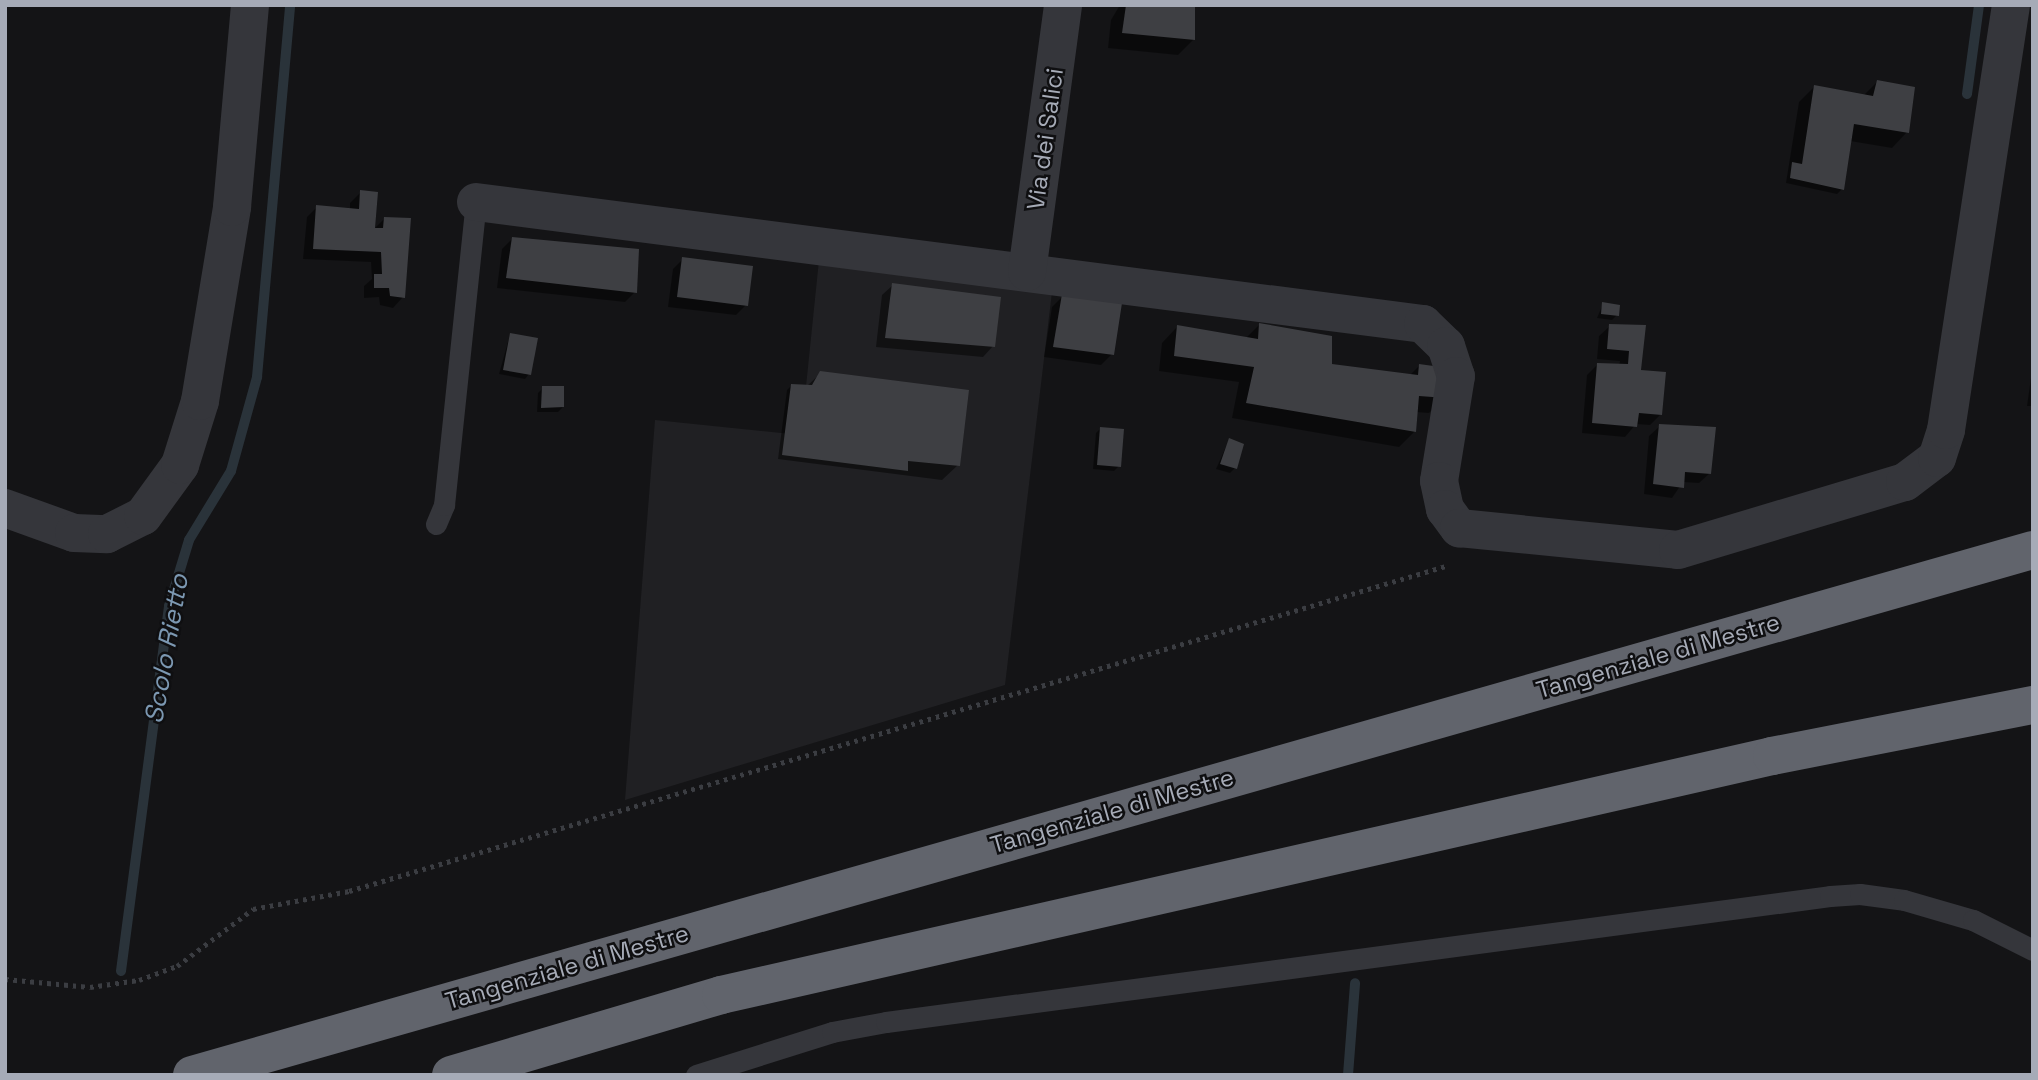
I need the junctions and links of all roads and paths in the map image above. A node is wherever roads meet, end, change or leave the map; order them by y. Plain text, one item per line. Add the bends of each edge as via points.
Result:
1 (250, 5) edge
2 (1063, 5) edge
3 (2011, 5) edge
4 (476, 202) joint
5 (1027, 272) junction
6 (5, 508) edge
7 (436, 524) dead end
8 (2033, 550) edge
9 (1457, 561) dead end
10 (2033, 705) edge
11 (2033, 950) edge
12 (5, 979) edge
13 (192, 1075) edge
14 (451, 1075) edge
15 (696, 1075) edge

1 - 6 street via 232,207 200,401 180,465 143,516 107,534 74,533
2 - 5 street, Via dei Salici
3 - 5 street via 1947,430 1937,458 1905,482 1678,550 1459,528 1445,509 1439,481 1457,376 1446,346 1423,324
4 - 5 street
4 - 7 lane via 444,505
8 - 13 highway, Tangenziale di Mestre
9 - 12 path via 349,891 253,909 177,966 139,980 90,986
10 - 14 highway via 1772,756 720,995
11 - 15 lane via 1973,920 1904,900 1830,896 886,1022 832,1032

